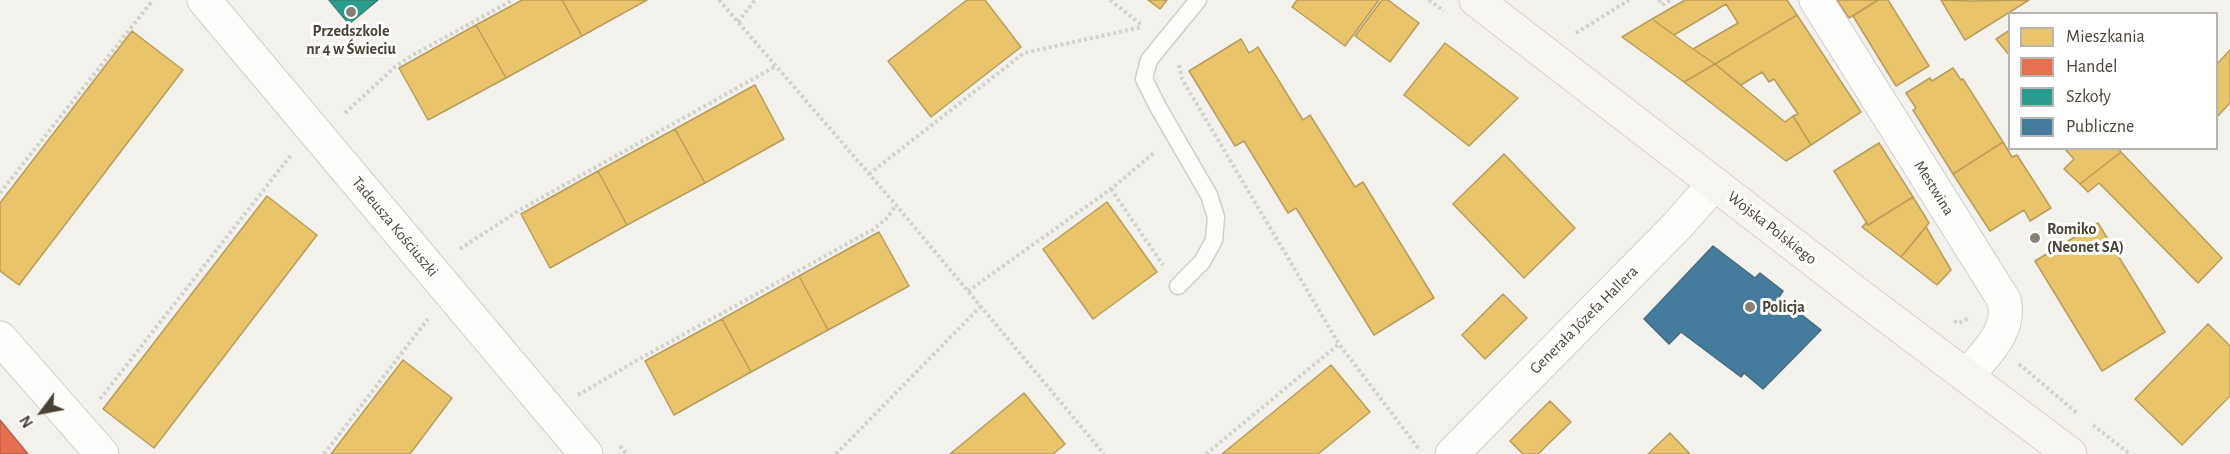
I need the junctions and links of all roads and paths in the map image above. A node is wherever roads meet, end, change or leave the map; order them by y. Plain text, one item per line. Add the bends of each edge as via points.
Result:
1 (153, 0) edge
2 (204, 0) edge
3 (513, 0) edge
4 (718, 0) edge
5 (755, 0) edge
6 (1110, 0) edge
7 (1198, 0) edge
8 (1429, 0) edge
9 (1476, 0) edge
10 (1629, 0) edge
11 (1659, 0) edge
12 (1671, 0) edge
13 (1816, 0) edge
14 (1446, 13) dead end
15 (1151, 21) dead end
16 (738, 22) junction
17 (1144, 26) junction
18 (1567, 27) dead end
19 (1576, 33) junction
20 (1585, 40) dead end
21 (776, 66) junction
22 (1182, 79) dead end
23 (342, 115) dead end
24 (1206, 120) junction
25 (1176, 138) junction
26 (298, 146) dead end
27 (869, 174) junction
28 (1714, 184) junction
29 (1111, 189) junction
30 (0, 193) edge
31 (896, 206) junction
32 (460, 249) dead end
33 (1179, 286) joint
34 (968, 291) junction
35 (981, 306) junction
36 (1974, 313) dead end
37 (430, 317) dead end
38 (1967, 319) junction
39 (1953, 321) dead end
40 (0, 338) edge
41 (1994, 343) junction
42 (1339, 344) junction
43 (1967, 376) junction
44 (578, 395) dead end
45 (94, 407) dead end
46 (2083, 417) dead end
47 (2092, 425) dead end
48 (102, 454) edge
49 (324, 454) edge
50 (586, 454) edge
51 (836, 454) edge
52 (1104, 454) edge
53 (1206, 454) edge
54 (1419, 454) edge
55 (1452, 454) edge
56 (2070, 454) edge
57 (2130, 454) edge

1 - 30 path
2 - 50 street, Tadeusza Kościuszki
3 - 23 path via 396,66
4 - 16 path
5 - 16 path
6 - 17 path
7 - 25 lane via 1149,60 1144,79
8 - 14 path
9 - 28 street, Wojska Polskiego
10 - 19 path
11 - 12 path via 1662,5
13 - 41 street, Mestwina via 2001,292 2006,322
15 - 17 path
16 - 21 path
17 - 27 path via 1024,53
18 - 19 path
19 - 20 path
21 - 27 path
21 - 32 path via 518,211
22 - 24 path
24 - 25 path
24 - 42 path
25 - 29 path
25 - 33 lane via 1209,195 1216,217 1215,240 1202,262
26 - 45 path
27 - 31 path
28 - 43 street, Wojska Polskiego
28 - 55 street, Generała Józefa Hallera
29 - 33 path
29 - 34 path
31 - 34 path
31 - 44 path via 874,229
34 - 35 path
35 - 51 path
35 - 52 path
36 - 38 path
37 - 49 path
38 - 39 path
38 - 41 path
40 - 48 street
41 - 43 street, Mestwina
41 - 46 path
42 - 53 path
42 - 54 path
43 - 56 street, Wojska Polskiego
47 - 57 path

